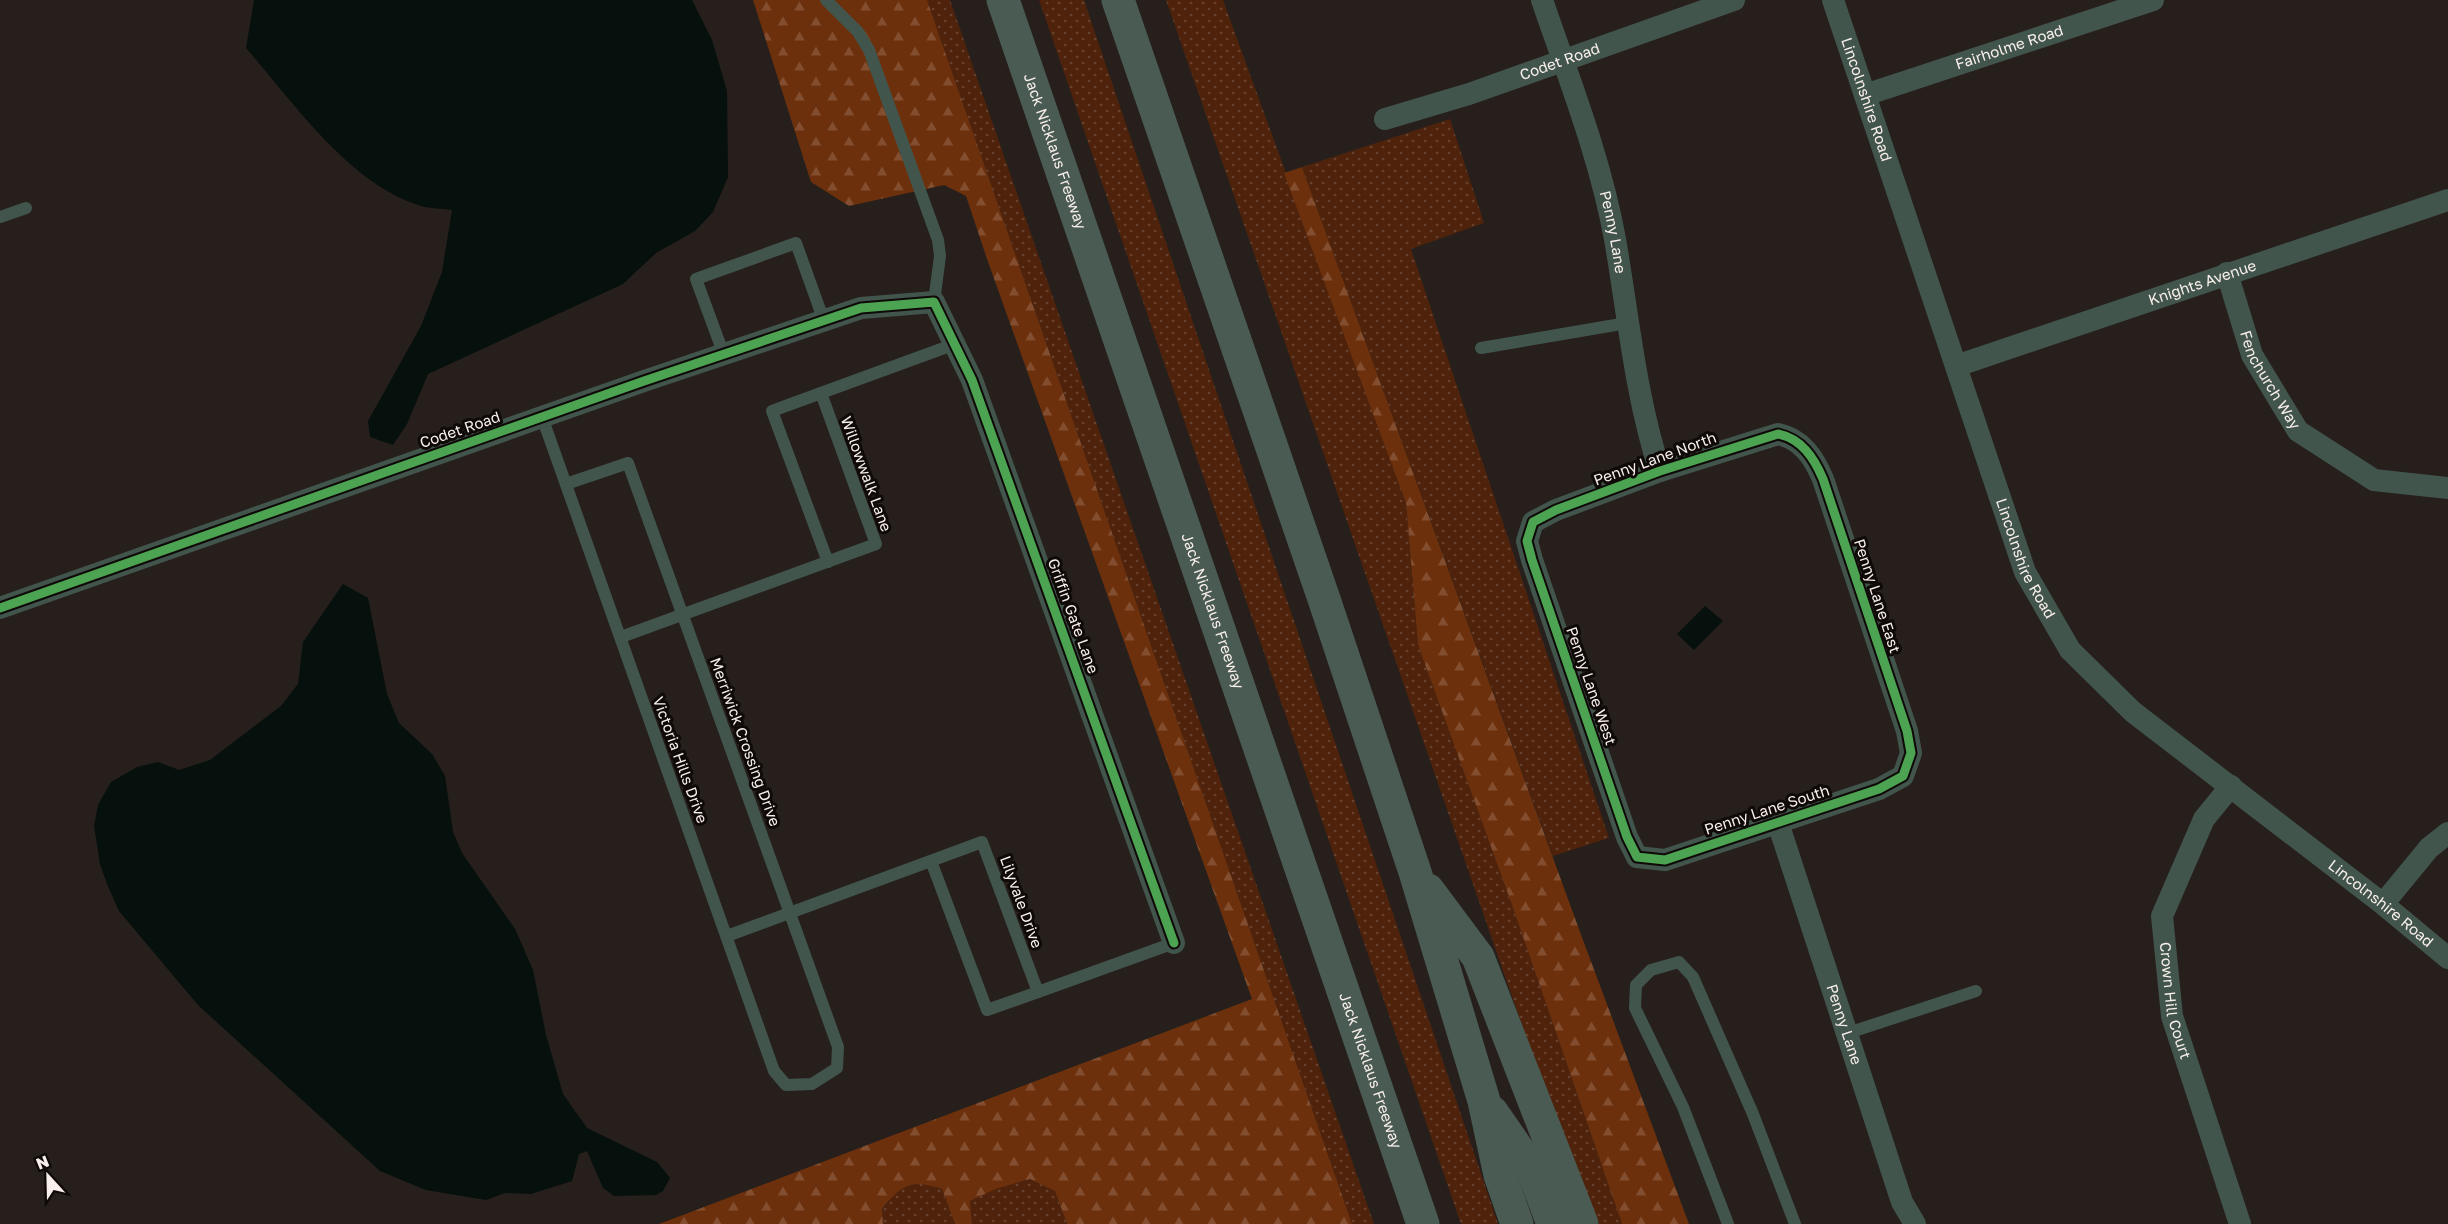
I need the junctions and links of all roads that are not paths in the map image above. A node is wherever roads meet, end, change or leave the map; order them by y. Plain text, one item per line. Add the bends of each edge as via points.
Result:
1 (826, 0) edge
2 (1003, 0) edge
3 (1118, 0) edge
4 (1542, 0) edge
5 (1734, 0) edge
6 (1833, 0) edge
7 (2153, 0) edge
8 (1563, 60) junction
9 (1865, 95) junction
10 (1385, 119) dead end
11 (2448, 200) edge
12 (26, 208) dead end
13 (0, 218) edge
14 (2227, 273) junction
15 (934, 302) junction
16 (824, 321) junction
17 (1627, 323) junction
18 (955, 344) junction
19 (1481, 348) dead end
20 (724, 355) junction
21 (1956, 366) junction
22 (821, 393) junction
23 (542, 417) junction
24 (1790, 437) joint
25 (1660, 471) junction
26 (566, 484) junction
27 (2448, 488) edge
28 (1533, 522) joint
29 (828, 562) junction
30 (0, 608) edge
31 (683, 615) junction
32 (621, 637) junction
33 (1904, 776) joint
34 (2231, 786) junction
35 (1778, 823) junction
36 (2448, 833) edge
37 (1637, 857) joint
38 (931, 861) junction
39 (1414, 872) junction
40 (2384, 904) junction
41 (789, 912) junction
42 (727, 936) junction
43 (1174, 943) joint
44 (2448, 958) edge
45 (1976, 990) dead end
46 (1038, 992) junction
47 (1848, 1033) junction
48 (812, 1084) joint
49 (1484, 1101) junction
50 (1424, 1224) edge
51 (1516, 1224) edge
52 (1553, 1224) edge
53 (1582, 1224) edge
54 (1728, 1224) edge
55 (1795, 1224) edge
56 (1915, 1224) edge
57 (2240, 1224) edge

1 - 15 lane via 858,32 869,50 929,214 940,256
2 - 50 highway, Jack Nicklaus Freeway
3 - 39 highway
4 - 8 street, Penny Lane
5 - 8 street, Codet Road
6 - 9 street, Lincolnshire Road
7 - 9 street, Fairholme Road
8 - 10 street, Codet Road
8 - 17 street, Penny Lane via 1599,170 1615,239
9 - 21 street, Lincolnshire Road
11 - 14 street, Knights Avenue
12 - 13 lane
14 - 21 street, Knights Avenue
14 - 27 street, Fenchurch Way via 2252,355 2298,431 2374,480
15 - 16 street, Codet Road via 861,309
15 - 18 street, Griffin Gate Lane
16 - 20 street, Codet Road
16 - 20 lane via 796,243 696,279
17 - 19 lane
17 - 25 street, Penny Lane
18 - 22 lane
18 - 43 street, Griffin Gate Lane via 976,391
20 - 23 street, Codet Road
21 - 34 street, Lincolnshire Road via 2025,572 2070,650 2133,712
22 - 29 lane, Willowwalk Lane via 876,544
22 - 29 lane via 772,411
23 - 26 lane, Victoria Hills Drive
23 - 30 street, Codet Road
24 - 25 street, Penny Lane North via 1766,436
24 - 33 street, Penny Lane East via 1815,459 1826,490 1906,730 1911,753
25 - 28 street, Penny Lane North
26 - 31 lane, Merriwick Crossing Drive via 628,463
26 - 32 lane, Victoria Hills Drive
28 - 37 street, Penny Lane West via 1527,541 1532,560
29 - 31 lane, Willowwalk Lane
31 - 32 lane, Willowwalk Lane
31 - 41 lane, Merriwick Crossing Drive
32 - 42 lane, Victoria Hills Drive
33 - 35 street, Penny Lane South via 1879,789
34 - 40 street, Lincolnshire Road
34 - 57 street, Crown Hill Court via 2204,819 2162,916 2172,1016
35 - 37 street, Penny Lane South via 1665,860
35 - 47 street, Penny Lane
36 - 40 street via 2429,848
38 - 41 lane, Lilyvale Drive
38 - 46 lane via 987,1010
38 - 46 lane, Lilyvale Drive via 982,842
39 - 49 highway
39 - 53 highway via 1478,957
40 - 44 street, Lincolnshire Road
41 - 42 lane, Lilyvale Drive
41 - 48 lane, Merriwick Crossing Drive via 838,1047 837,1068
42 - 48 lane, Victoria Hills Drive via 774,1071 786,1085
43 - 46 lane
45 - 47 lane
47 - 56 street, Penny Lane via 1902,1202
49 - 51 highway via 1500,1175
49 - 52 highway via 1534,1173
54 - 55 lane via 1683,1107 1635,1008 1636,985 1651,970 1679,962 1693,977 1753,1114

